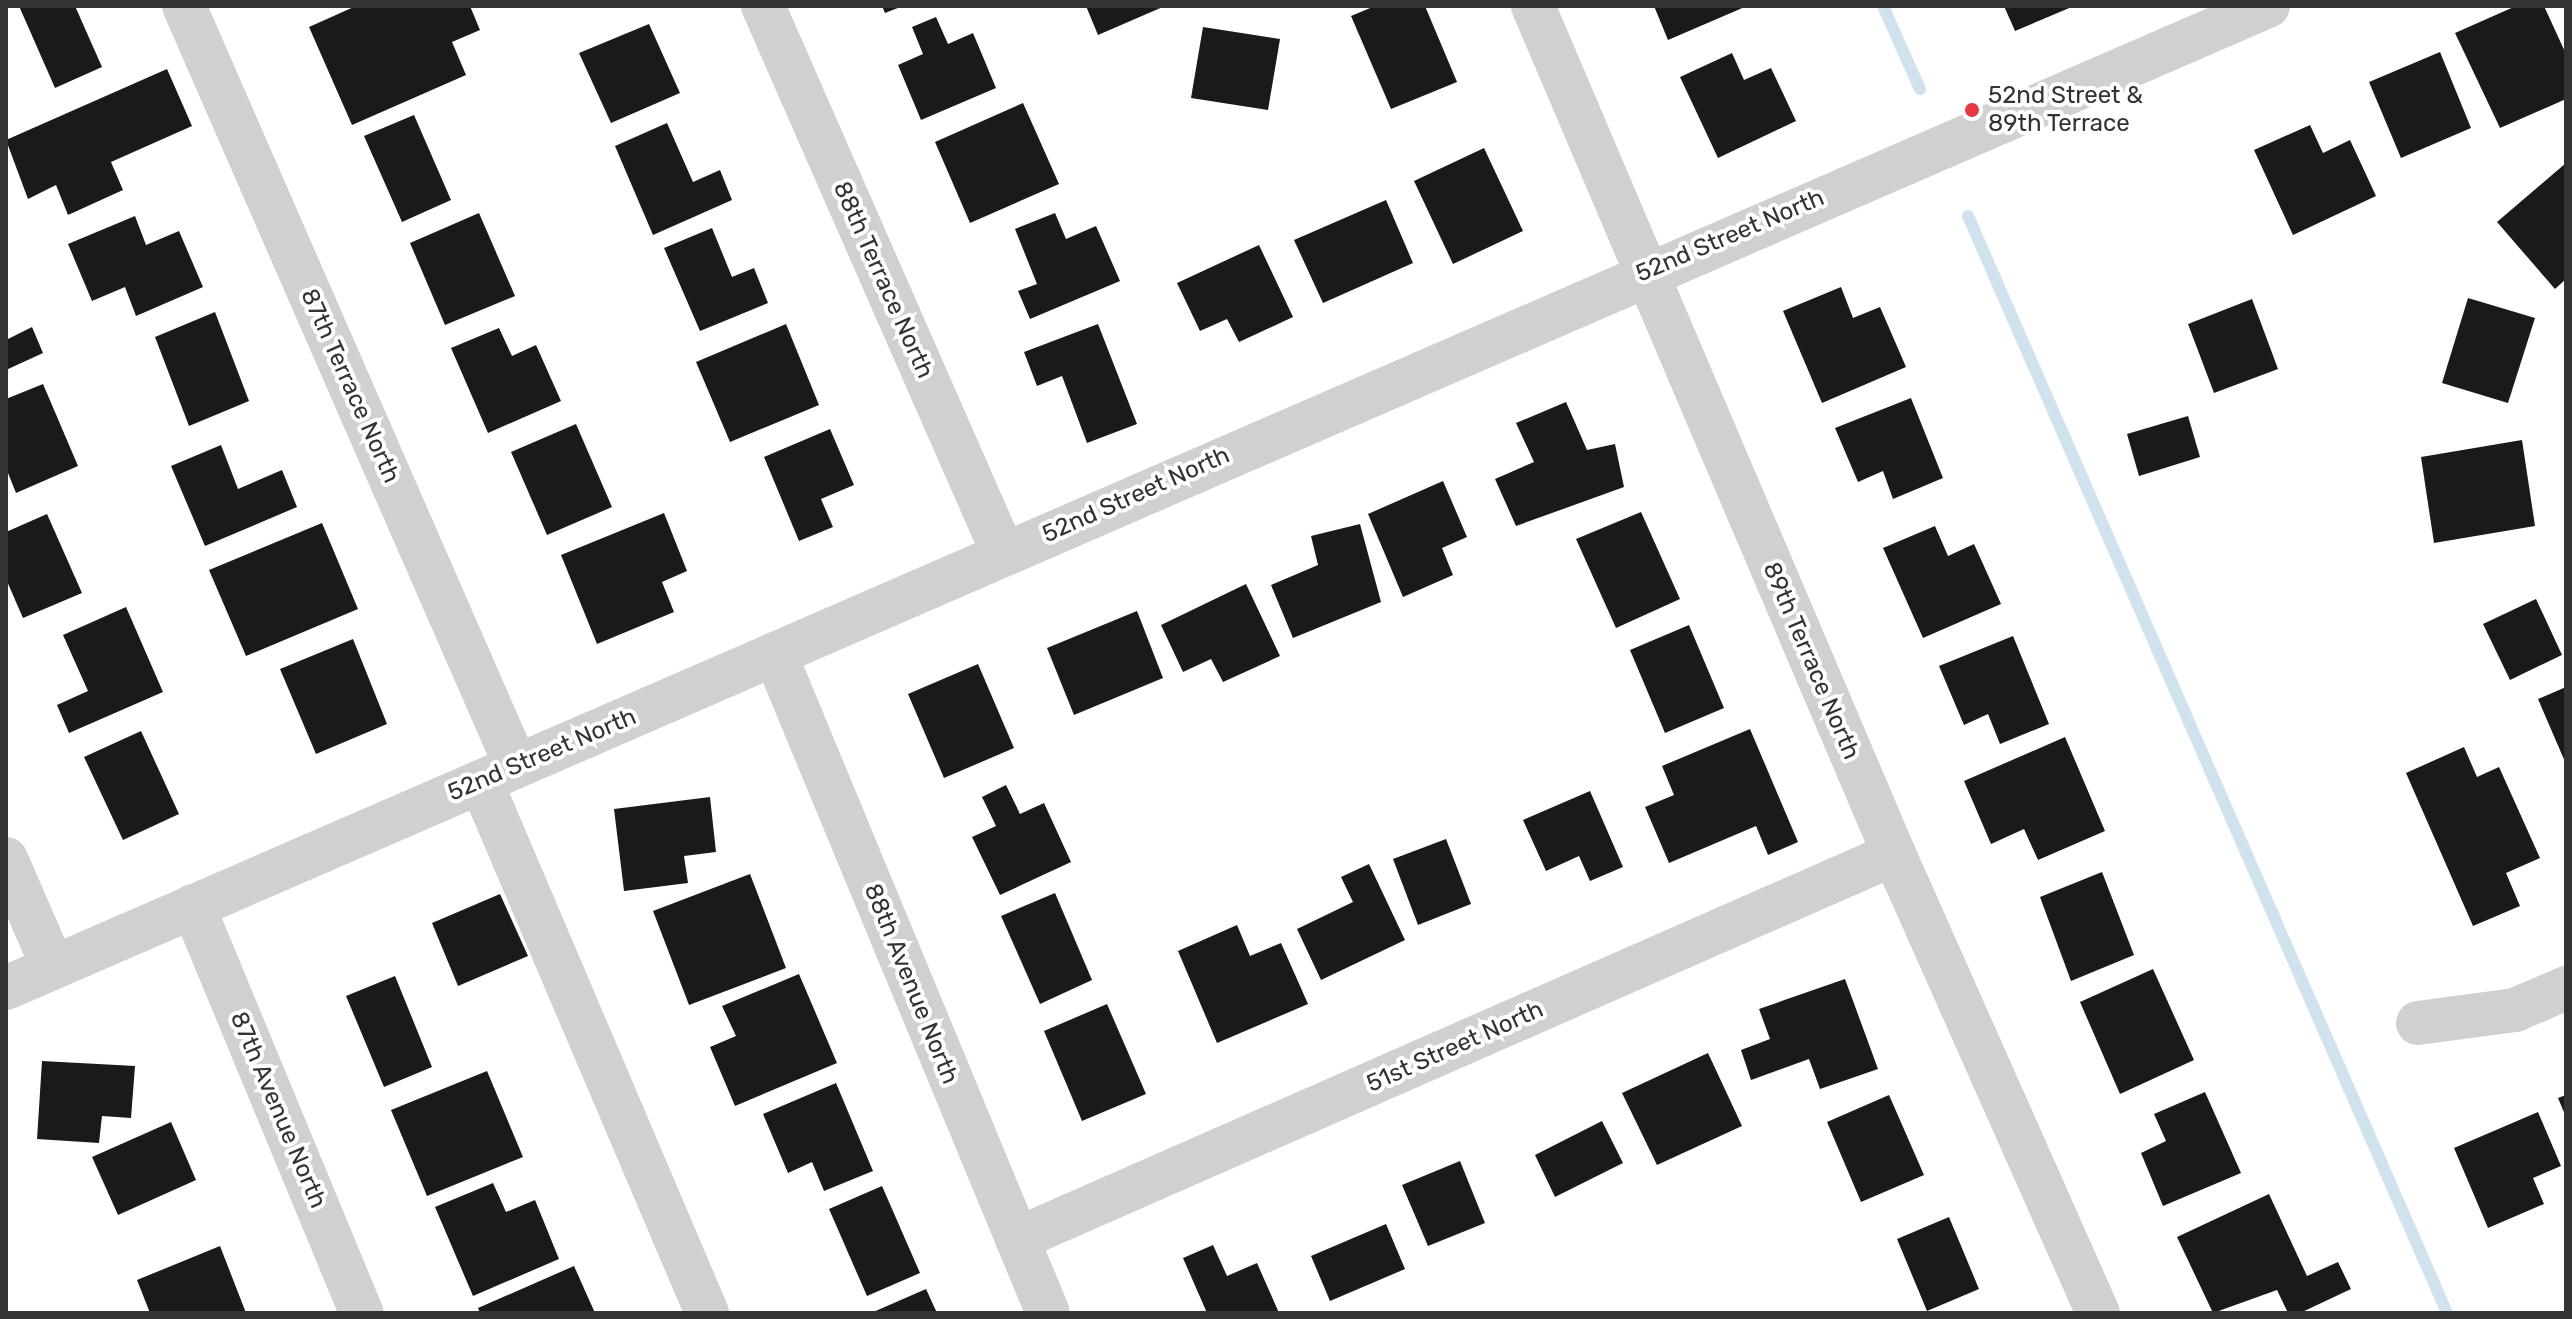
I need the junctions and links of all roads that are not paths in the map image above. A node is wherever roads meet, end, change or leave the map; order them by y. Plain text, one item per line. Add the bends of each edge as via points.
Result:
1 (184, 6) edge
2 (763, 6) edge
3 (1533, 6) edge
4 (2268, 6) edge
5 (2218, 16) edge
6 (1645, 273) junction
7 (1003, 553) junction
8 (775, 654) junction
9 (499, 774) junction
10 (1894, 854) junction
11 (6, 859) edge
12 (193, 906) junction
13 (53, 967) junction
14 (6, 988) edge
15 (2566, 988) edge
16 (2418, 1023) dead end
17 (1017, 1239) junction
18 (362, 1313) edge
19 (707, 1313) edge
20 (1048, 1313) edge
21 (2098, 1313) edge

1 - 9 street, 87th Terrace North
2 - 7 street, 88th Terrace North
3 - 6 street, 89th Terrace North
4 - 5 street, 52nd Street North
5 - 6 street, 52nd Street North
6 - 7 street, 52nd Street North
6 - 10 street, 89th Terrace North
7 - 8 street, 52nd Street North
8 - 9 street, 52nd Street North
8 - 17 street, 88th Avenue North
9 - 12 street, 52nd Street North
9 - 19 street, 87th Terrace North
10 - 17 street, 51st Street North
10 - 21 street, 89th Terrace North
11 - 13 street
12 - 13 street, 52nd Street North
12 - 18 street, 87th Avenue North
13 - 14 street, 52nd Street North
15 - 16 street via 2515,1010
17 - 20 street, 88th Avenue North

